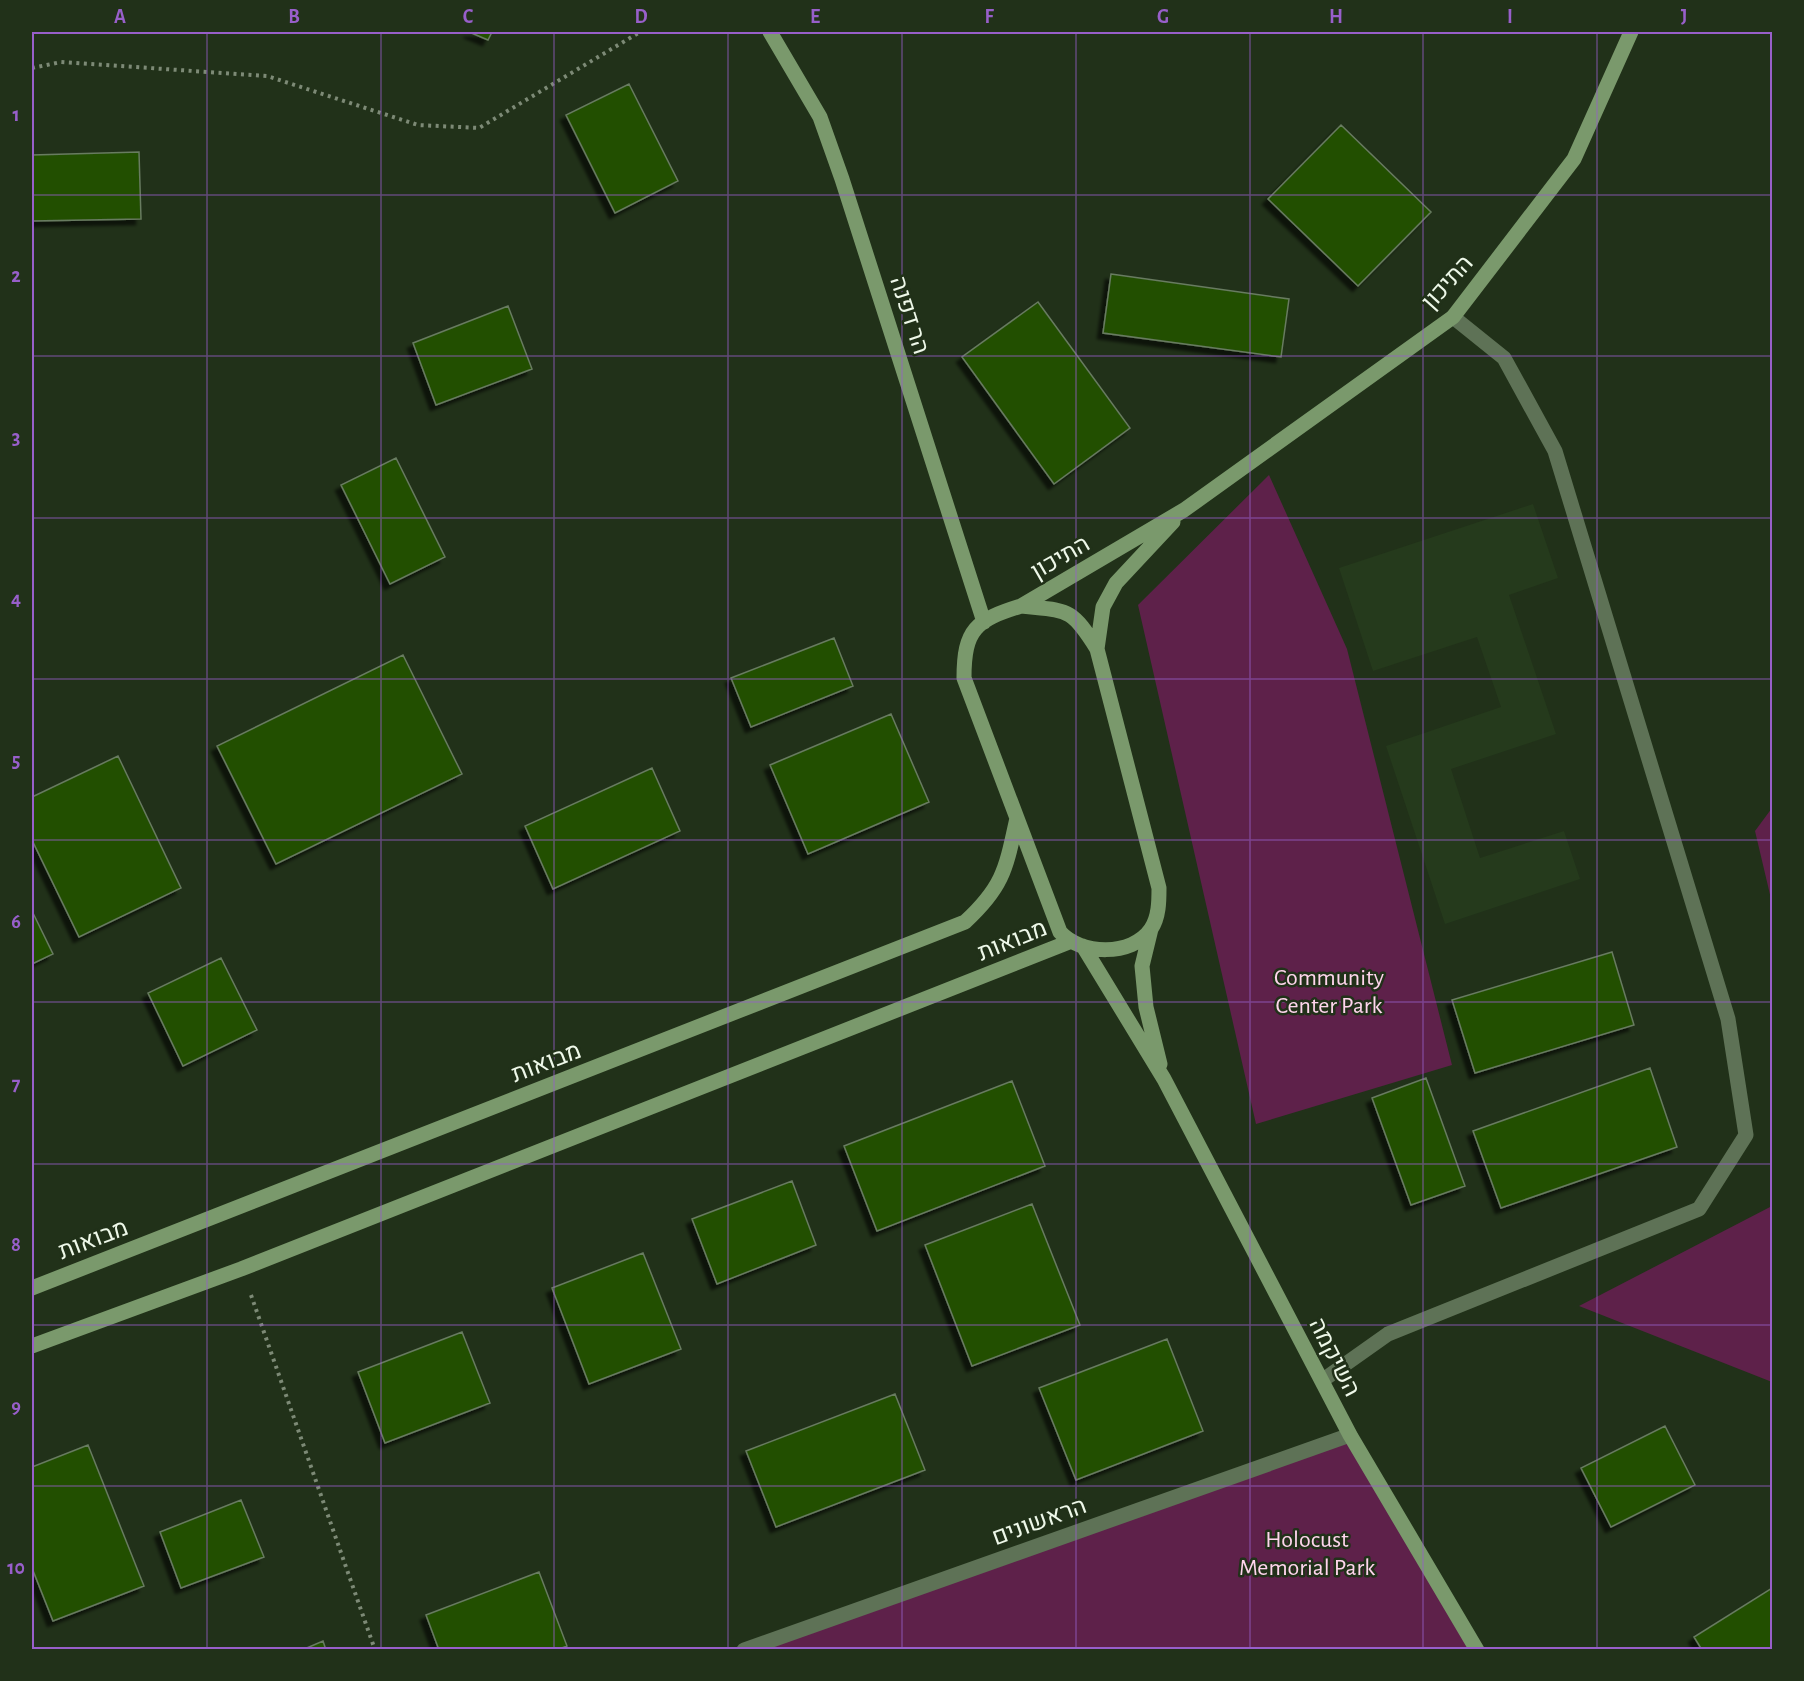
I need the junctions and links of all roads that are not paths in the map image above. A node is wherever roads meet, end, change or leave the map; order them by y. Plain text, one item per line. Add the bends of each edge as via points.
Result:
1 (770, 32) edge
2 (1631, 32) edge
3 (1453, 316) junction
4 (1184, 510) junction
5 (1021, 606) junction
6 (984, 622) junction
7 (1097, 649) junction
8 (1017, 818) junction
9 (1151, 929) junction
10 (1076, 944) junction
11 (1164, 1079) junction
12 (32, 1288) edge
13 (32, 1346) edge
14 (1323, 1380) junction
15 (1350, 1435) junction
16 (744, 1650) edge
17 (1477, 1650) edge

1 - 6 street, הר דפנה via 820,117
2 - 3 street, התיכון via 1574,159
3 - 4 street, התיכון
3 - 14 street via 1504,358 1555,451 1728,1019 1746,1135 1699,1209 1388,1334
4 - 5 street, התיכון
4 - 7 street, התיכון via 1116,584 1103,607
5 - 6 street
5 - 7 street via 1066,611 1084,627
6 - 8 street, השיקמה via 972,632 964,650 964,678
7 - 9 street, השיקמה via 1159,888 1159,908
8 - 10 street, השיקמה via 1060,932
8 - 12 street, מבואות via 1006,868 989,900 965,922
9 - 10 street via 1131,945 1099,951
9 - 11 street, השיקמה via 1142,966 1146,1007
10 - 11 street, השיקמה
10 - 13 street, מבואות via 242,1269
11 - 14 street, השיקמה
14 - 15 street, השיקמה
15 - 16 street, הראשונים
15 - 17 street, השיקמה

